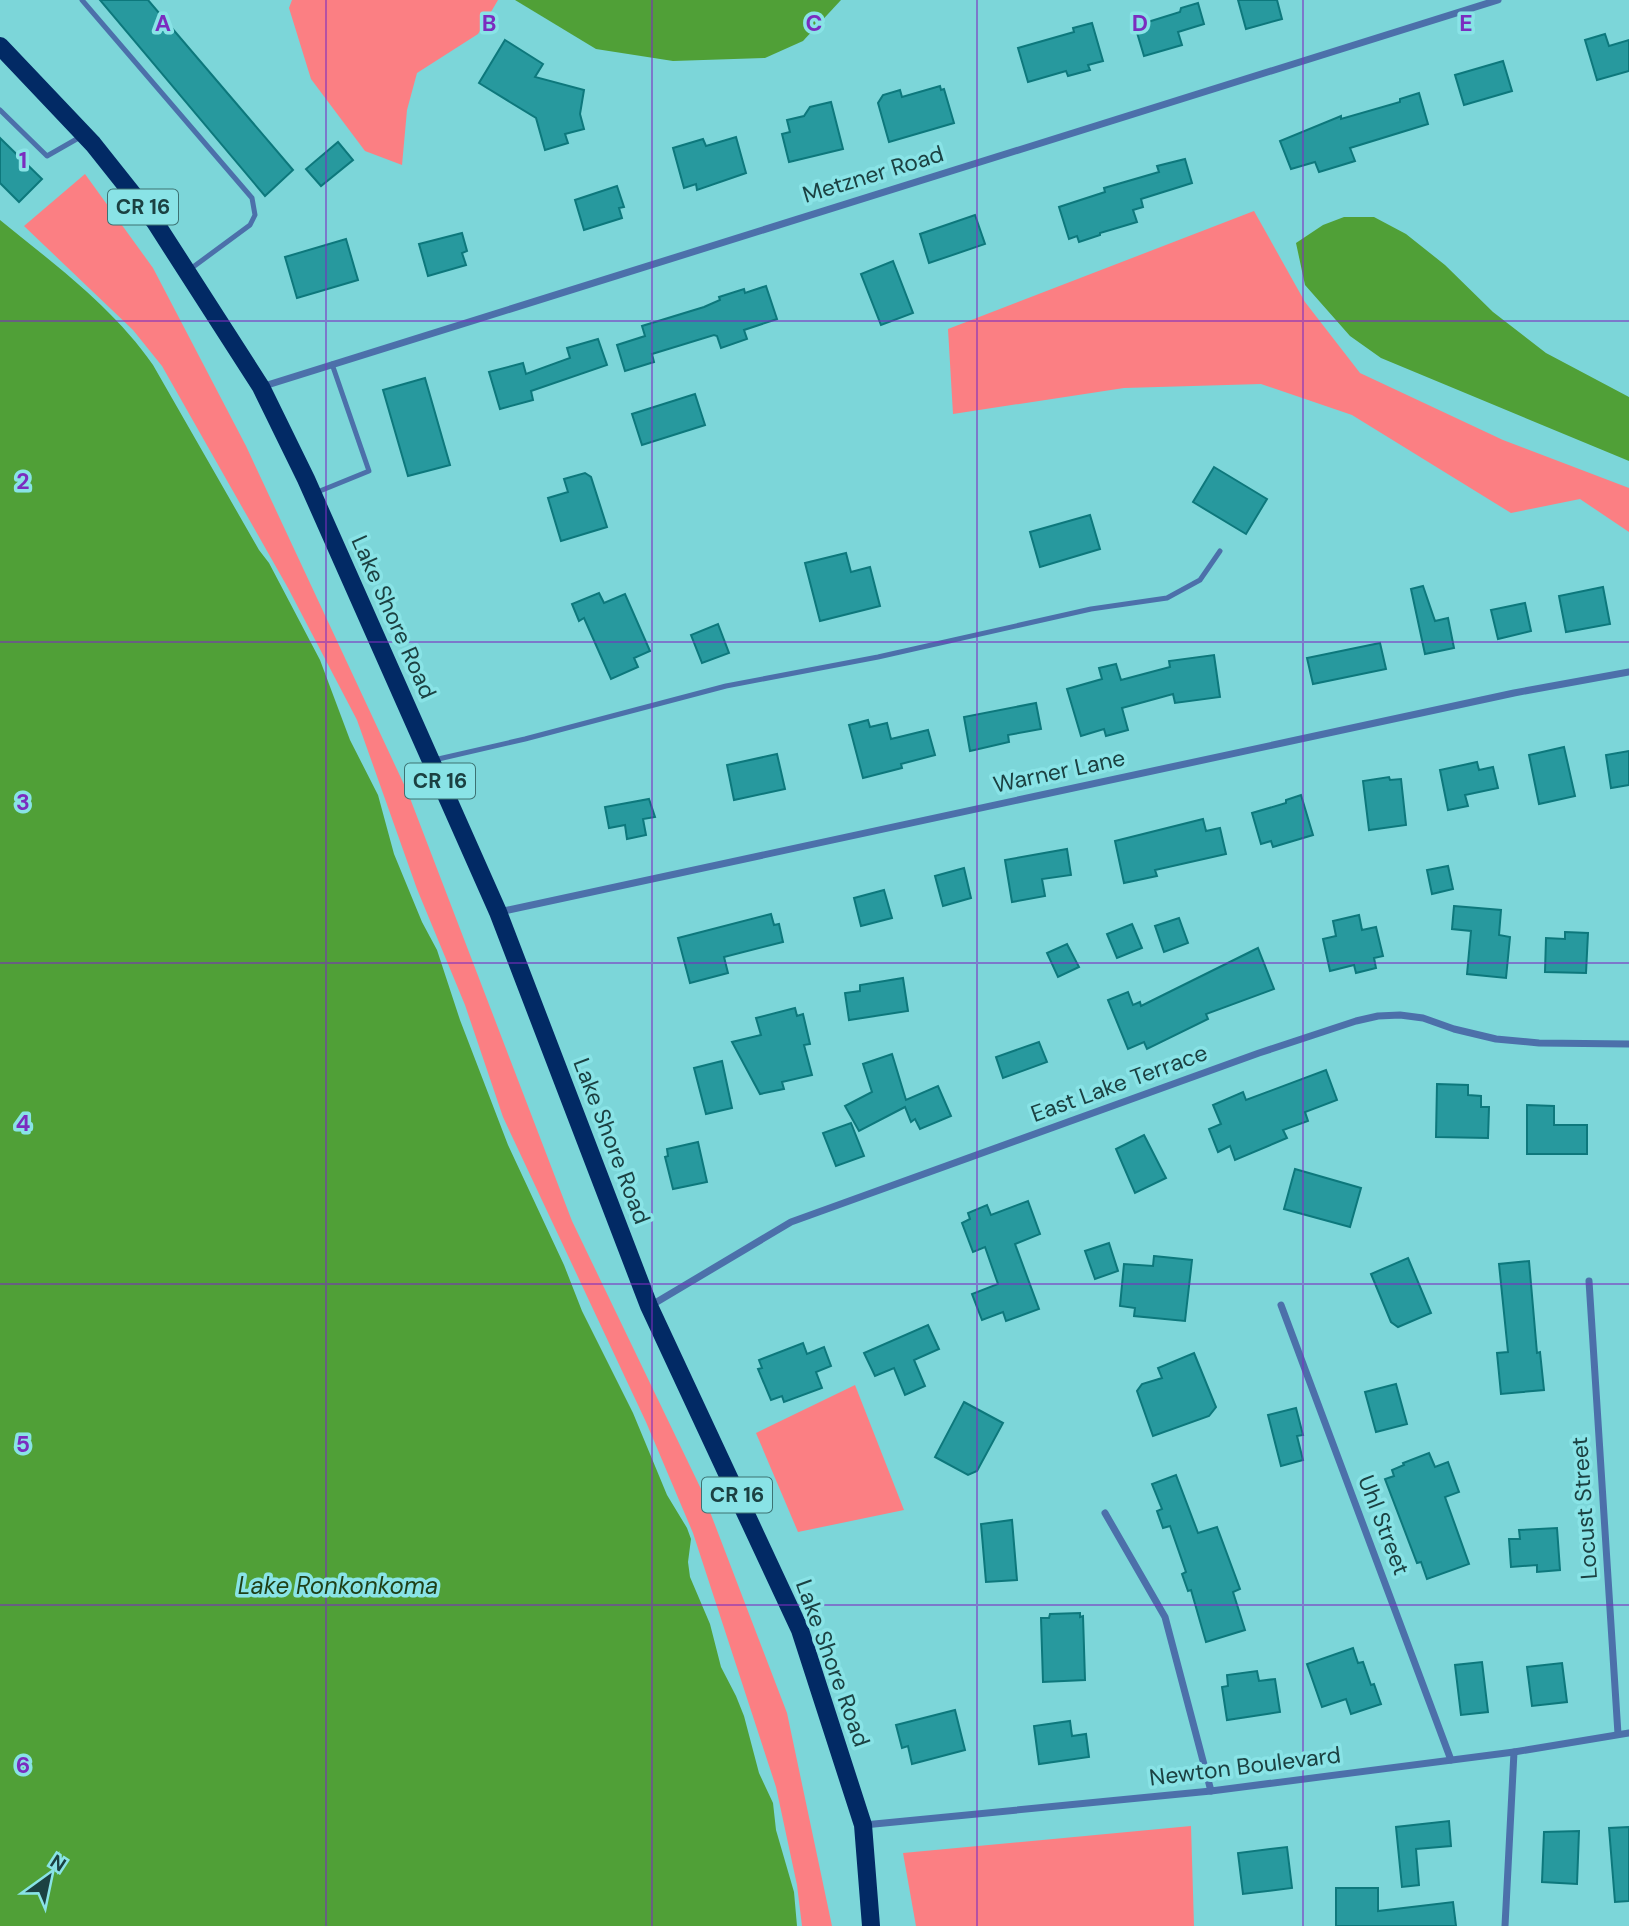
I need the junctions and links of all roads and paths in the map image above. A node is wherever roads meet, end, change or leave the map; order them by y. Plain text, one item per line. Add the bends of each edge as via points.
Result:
1 (82, 0) edge
2 (1498, 0) edge
3 (0, 46) edge
4 (0, 110) edge
5 (84, 135) junction
6 (187, 271) junction
7 (332, 364) junction
8 (261, 387) junction
9 (312, 494) junction
10 (1220, 551) dead end
11 (1629, 671) edge
12 (431, 760) junction
13 (498, 912) junction
14 (1629, 1044) edge
15 (1589, 1281) dead end
16 (1280, 1305) dead end
17 (649, 1306) junction
18 (1105, 1513) dead end
19 (1629, 1733) edge
20 (1618, 1734) junction
21 (1514, 1752) junction
22 (1451, 1760) junction
23 (1211, 1791) junction
24 (863, 1825) junction
25 (871, 1926) edge
26 (1505, 1926) edge

1 - 6 lane via 252,198 255,215 250,225
2 - 7 street, Metzner Road
3 - 5 main road, CR 16
4 - 5 lane via 47,156
5 - 6 main road, CR 16 via 155,222
6 - 8 main road, CR 16
7 - 8 street, Metzner Road
7 - 9 lane via 369,471
8 - 9 main road, Lake Shore Road / CR 16
9 - 12 main road, Lake Shore Road / CR 16
10 - 12 lane via 1200,580 1167,598 1091,609 726,686
11 - 13 street, Warner Lane
12 - 13 main road, Lake Shore Road / CR 16
13 - 17 main road, Lake Shore Road / CR 16
14 - 17 street, East Lake Terrace via 1496,1039 1401,1015 1356,1021 790,1222
15 - 20 street, Locust Street
16 - 22 street, Uhl Street
17 - 24 main road, Lake Shore Road / CR 16 via 800,1630
18 - 23 street via 1165,1617
19 - 20 street, Newton Boulevard
20 - 21 street, Newton Boulevard
21 - 22 street, Newton Boulevard
21 - 26 street
22 - 23 street, Newton Boulevard
23 - 24 street, Newton Boulevard
24 - 25 main road, Lake Shore Road / CR 16

